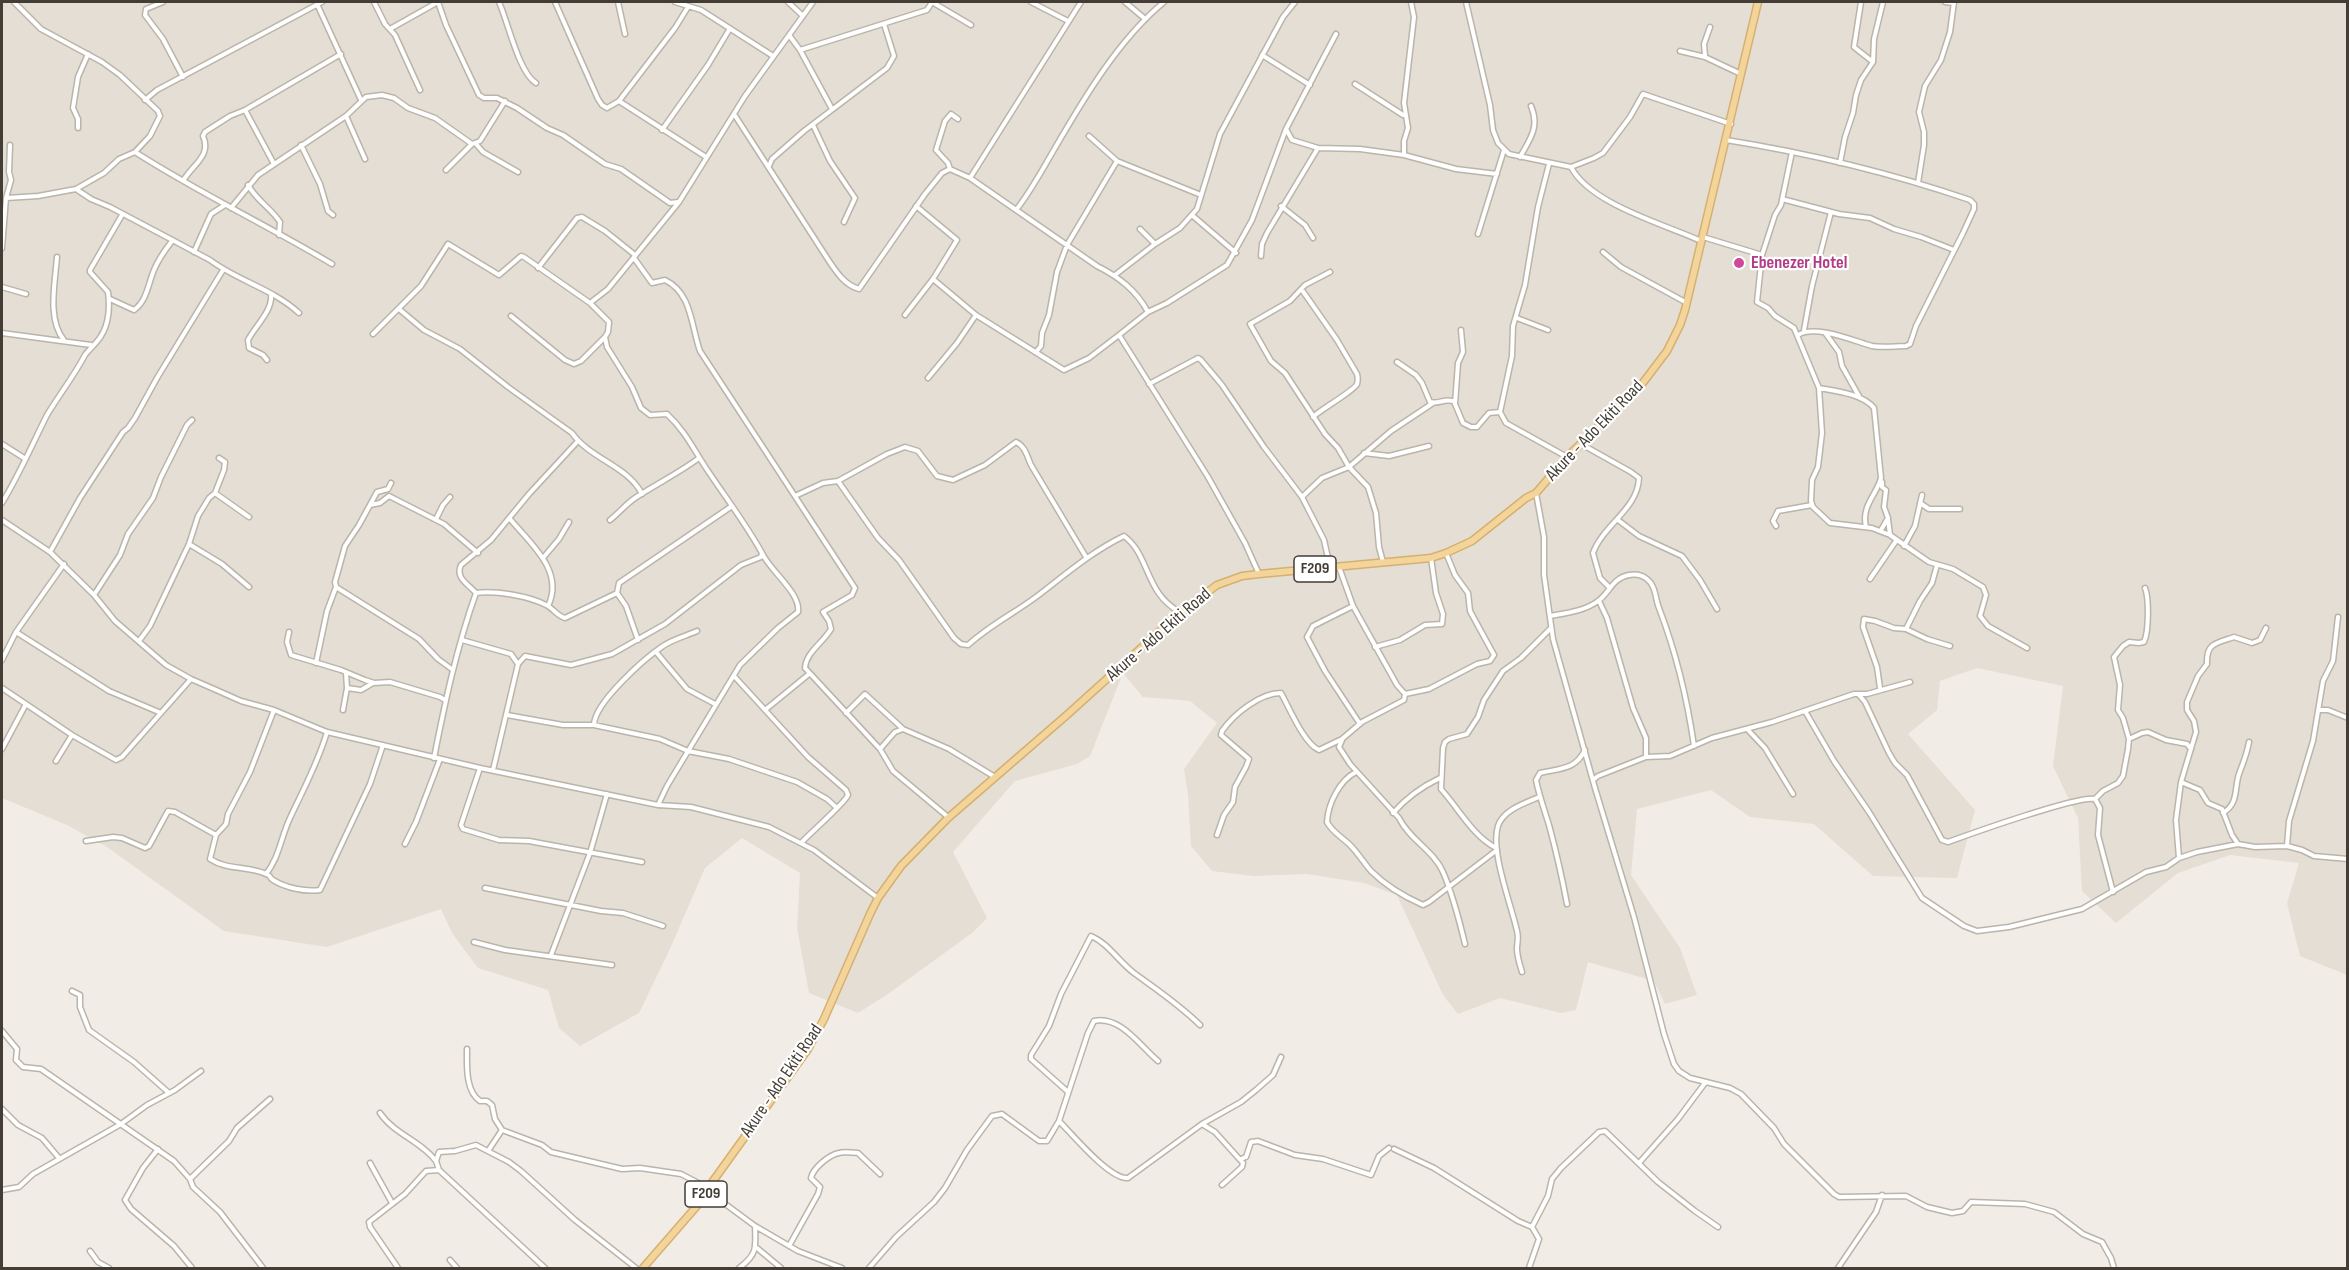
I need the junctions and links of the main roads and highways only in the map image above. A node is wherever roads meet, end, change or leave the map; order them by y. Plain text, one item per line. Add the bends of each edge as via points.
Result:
1 (1758, 2) edge
2 (643, 1269) edge

1 - 2 main road, Akure - Ado Ekiti Road / F209 via 1680,325 1641,384 1567,457 1536,494 1472,541 1446,554 1242,576 1217,585 1181,612 948,818 893,875 878,898 817,1034 708,1190

